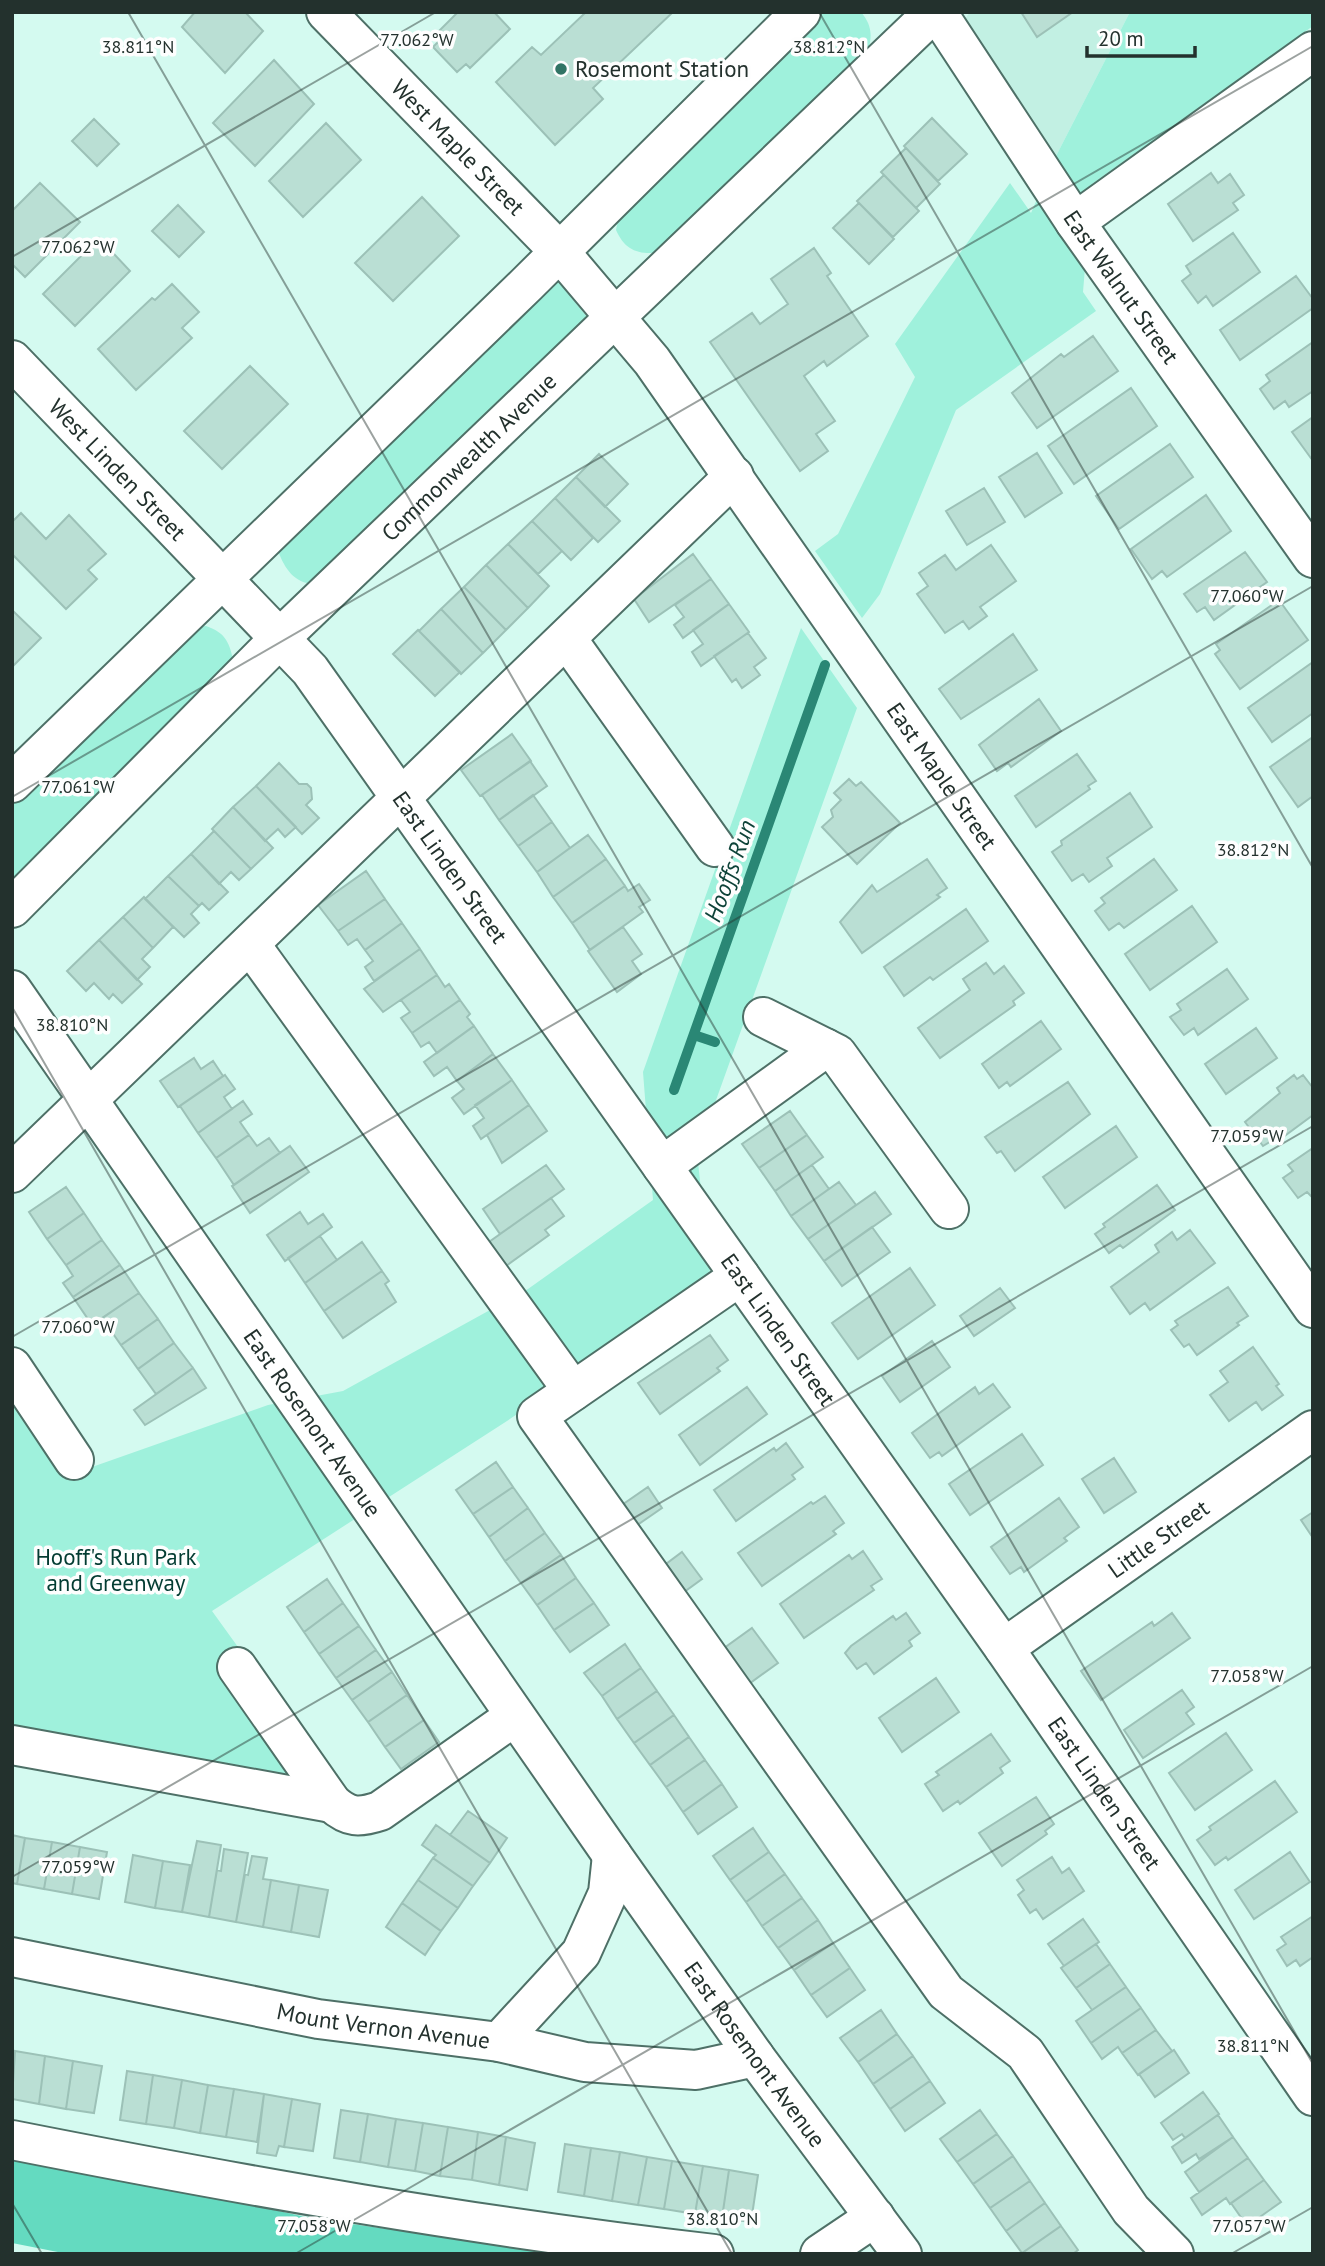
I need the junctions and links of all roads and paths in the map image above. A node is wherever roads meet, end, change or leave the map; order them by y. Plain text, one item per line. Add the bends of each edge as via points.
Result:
1 (326, 12) edge
2 (801, 12) edge
3 (936, 12) edge
4 (1313, 51) edge
5 (1075, 222) junction
6 (559, 251) junction
7 (616, 315) junction
8 (12, 360) edge
9 (734, 476) junction
10 (1313, 558) edge
11 (223, 578) junction
12 (281, 637) junction
13 (567, 639) junction
14 (12, 783) edge
15 (402, 799) junction
16 (715, 847) dead end
17 (12, 908) edge
18 (250, 944) junction
19 (12, 990) edge
20 (763, 1017) dead end
21 (825, 1048) junction
22 (90, 1098) junction
23 (662, 1166) junction
24 (12, 1173) edge
25 (949, 1209) dead end
26 (740, 1276) junction
27 (1313, 1308) edge
28 (12, 1367) edge
29 (573, 1391) junction
30 (1313, 1430) edge
31 (74, 1460) dead end
32 (1004, 1648) junction
33 (237, 1667) dead end
34 (515, 1716) junction
35 (12, 1745) edge
36 (332, 1803) junction
37 (612, 1855) junction
38 (12, 1957) edge
39 (499, 2042) junction
40 (755, 2057) junction
41 (1313, 2096) edge
42 (12, 2140) edge
43 (875, 2217) junction
44 (714, 2254) edge
45 (820, 2254) edge
46 (902, 2254) edge
47 (1174, 2254) edge

1 - 6 street, West Maple Street
2 - 6 street
3 - 5 street, East Walnut Street
3 - 7 street, Commonwealth Avenue
4 - 5 street
5 - 10 street, East Walnut Street
6 - 7 street, East Maple Street
6 - 11 street
7 - 9 street, East Maple Street
7 - 12 street, Commonwealth Avenue
8 - 11 street, West Linden Street
9 - 13 street
9 - 27 street, East Maple Street
11 - 12 street, East Linden Street
11 - 14 street
12 - 15 street, East Linden Street
12 - 17 street, Commonwealth Avenue
13 - 15 street
13 - 16 street
15 - 18 street
15 - 23 street, East Linden Street
18 - 22 street
18 - 29 street
19 - 22 street, East Rosemont Avenue
20 - 21 street
21 - 23 street
21 - 25 street via 837,1054
22 - 24 street
22 - 34 street, East Rosemont Avenue
23 - 26 street, East Linden Street
26 - 29 street
26 - 32 street, East Linden Street
28 - 31 street
29 - 47 street via 537,1416 946,1992 1025,2053 1131,2210
30 - 32 street, Little Street
32 - 41 street, East Linden Street
33 - 36 street
34 - 36 street via 380,1811 360,1818 344,1814
34 - 37 street, East Rosemont Avenue
35 - 36 street
37 - 39 street via 607,1893 581,1953
37 - 40 street, East Rosemont Avenue
38 - 39 street, Mount Vernon Avenue via 318,2019
39 - 40 street, Mount Vernon Avenue via 585,2062 696,2070
40 - 43 street, East Rosemont Avenue
42 - 44 street via 232,2183 540,2234
43 - 45 street
43 - 46 street, East Rosemont Avenue

